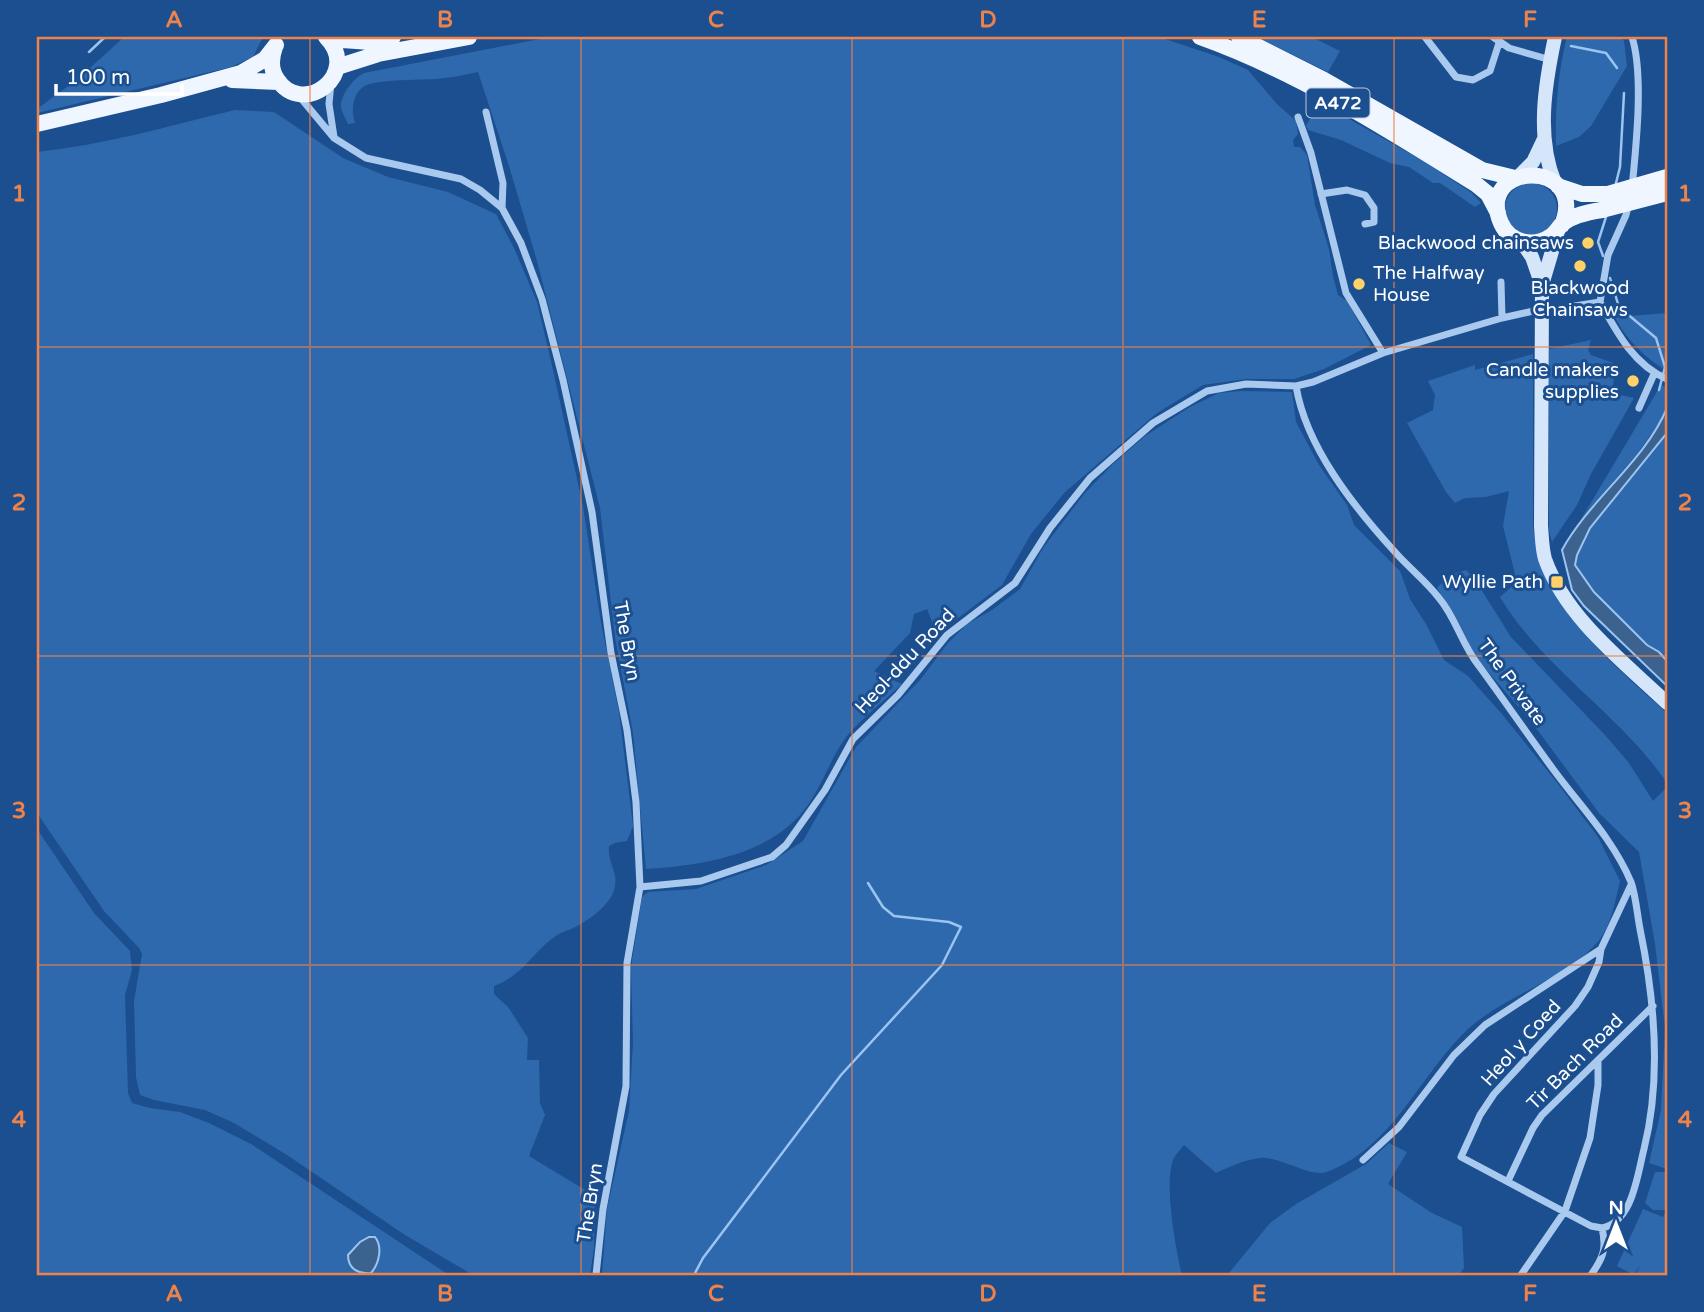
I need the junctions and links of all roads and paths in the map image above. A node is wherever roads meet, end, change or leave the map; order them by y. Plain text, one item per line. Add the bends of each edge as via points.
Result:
1 (393, 37) edge
2 (469, 37) edge
3 (1200, 37) edge
4 (1238, 37) edge
5 (1425, 37) edge
6 (1555, 37) edge
7 (1632, 37) edge
8 (327, 38) edge
9 (1496, 40) edge
10 (279, 41) edge
11 (1551, 60) junction
12 (334, 74) junction
13 (219, 79) junction
14 (279, 82) junction
15 (296, 93) junction
16 (486, 112) dead end
17 (1298, 117) dead end
18 (37, 124) edge
19 (1544, 137) junction
20 (334, 138) junction
21 (1517, 177) junction
22 (1667, 177) edge
23 (1556, 185) junction
24 (1667, 193) edge
25 (1321, 194) junction
26 (502, 208) junction
27 (1498, 213) junction
28 (1365, 223) dead end
29 (1560, 228) junction
30 (1521, 241) junction
31 (1500, 282) dead end
32 (1542, 285) junction
33 (1500, 292) junction
34 (1512, 292) dead end
35 (1600, 302) junction
36 (1549, 309) junction
37 (1502, 318) junction
38 (1383, 353) junction
39 (1656, 374) junction
40 (1667, 379) edge
41 (1296, 386) junction
42 (1639, 408) dead end
43 (1667, 704) edge
44 (1632, 884) junction
45 (640, 887) junction
46 (1601, 949) junction
47 (1653, 1006) junction
48 (1598, 1062) junction
49 (1363, 1160) dead end
50 (1508, 1181) junction
51 (1564, 1211) junction
52 (1602, 1228) junction
53 (596, 1275) edge
54 (1521, 1275) edge
55 (1591, 1275) edge

1 - 8 main road via 370,42
2 - 12 main road via 379,54
3 - 27 main road, A472 via 1282,72 1360,116 1476,185 1488,194
4 - 21 main road, A472 via 1476,167 1498,176
5 - 9 street via 1456,77 1473,79 1490,71
6 - 11 main road
7 - 35 street via 1637,100 1632,191 1608,255
8 - 12 main road via 337,57
9 - 11 street
10 - 13 main road via 253,67
10 - 14 main road via 272,64
11 - 19 main road
12 - 15 main road via 316,93
12 - 20 street via 329,104
13 - 14 main road
13 - 18 main road
14 - 15 main road
15 - 20 street, The Bryn
16 - 26 street via 503,183
17 - 25 street
19 - 21 main road via 1533,162
19 - 23 main road
20 - 26 street, The Bryn via 366,158 461,179
21 - 23 main road via 1535,174
21 - 27 main road via 1500,197
22 - 23 main road, bridge via 1608,194 1582,194
23 - 29 main road via 1565,204
24 - 29 main road, bridge via 1584,213
25 - 28 street via 1347,190 1365,195 1374,208 1374,222
25 - 38 street via 1346,293
26 - 45 street, The Bryn via 521,243 541,299 592,512 611,653 627,730
27 - 30 main road via 1507,231
29 - 30 main road via 1549,238
29 - 32 main road
30 - 32 main road
31 - 33 street
32 - 36 main road
33 - 34 street
33 - 37 street
35 - 36 street
35 - 39 street via 1635,358
36 - 37 street
36 - 43 main road via 1541,526 1545,559 1591,630
37 - 38 street
38 - 41 street
39 - 40 street
39 - 42 street
41 - 44 street, The Private via 1309,432 1349,495 1446,607 1473,659 1603,832
41 - 45 street, Heol-ddu Road via 1246,384 1207,391 1153,423 1077,493 1015,583 947,635 898,695 852,739 825,790 786,845 772,857 701,881
44 - 46 street, Heol y Coed
44 - 47 street, The Private
45 - 53 street, The Bryn via 627,963 626,1086
46 - 49 street via 1485,1025 1454,1055 1399,1128
46 - 50 street, Heol y Coed via 1588,987 1494,1094 1461,1157
47 - 48 street, Tir Bach Road
47 - 52 street, The Private via 1655,1071 1645,1144 1622,1218 1614,1226
48 - 50 street, Tir Bach Road via 1542,1115
48 - 51 street via 1590,1139
50 - 51 street
51 - 52 street
51 - 54 street
52 - 55 street via 1604,1254

